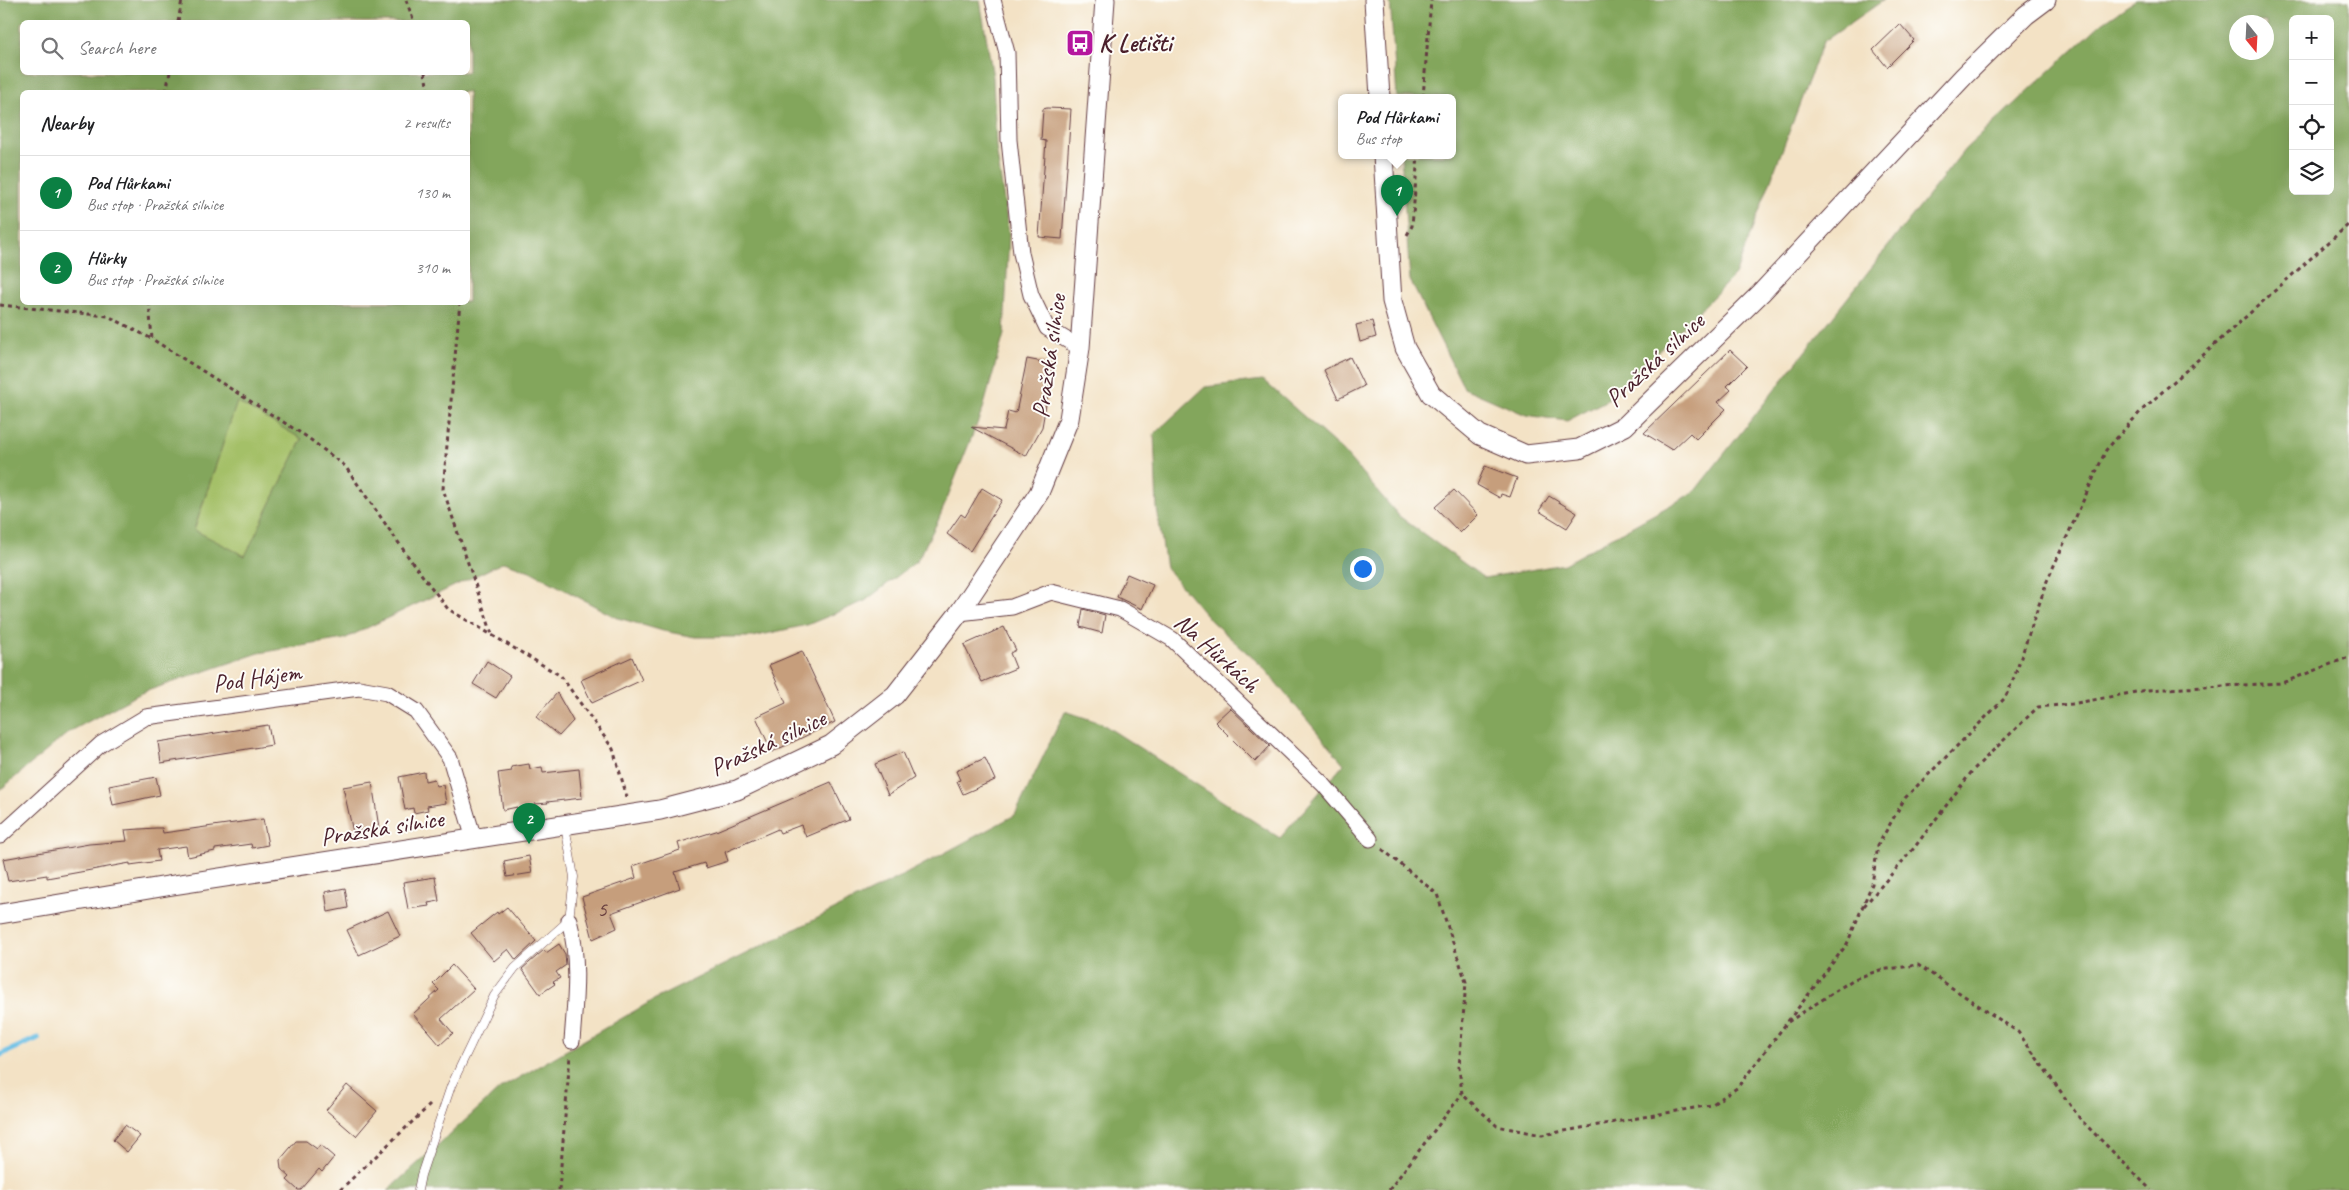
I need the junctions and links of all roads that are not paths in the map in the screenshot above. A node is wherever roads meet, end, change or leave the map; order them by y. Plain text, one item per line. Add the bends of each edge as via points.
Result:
1 (993, 0) edge
2 (1105, 0) edge
3 (1374, 0) edge
4 (2046, 0) edge
5 (1380, 94) edge
6 (1383, 159) edge
7 (1080, 348) junction
8 (959, 613) junction
9 (564, 824) junction
10 (0, 836) edge
11 (474, 839) junction
12 (1370, 839) road end
13 (0, 914) edge
14 (569, 920) junction
15 (572, 1041) road end
16 (418, 1190) edge

1 - 7 street via 1007,53 1010,140 1021,253 1031,295 1047,328
2 - 7 street, Pražská silnice
3 - 5 street
4 - 6 street, Pražská silnice via 2026,15 1964,76 1761,293 1625,426 1579,449 1526,455 1480,435 1431,394 1405,348 1392,301
7 - 8 street, Pražská silnice via 1069,419 1039,493
8 - 9 street, Pražská silnice via 894,695 831,745 737,790 660,810
8 - 12 street, Na Hůrkách via 1012,606 1051,592 1120,609 1172,639 1323,784
9 - 11 street, Pražská silnice
9 - 14 lane via 574,877
10 - 11 street, Pod Hájem via 101,744 146,718 359,688 387,693 416,711 450,758
11 - 13 street, Pražská silnice
14 - 15 street via 574,939 576,983
14 - 16 lane via 515,968 494,996 451,1086 420,1175

